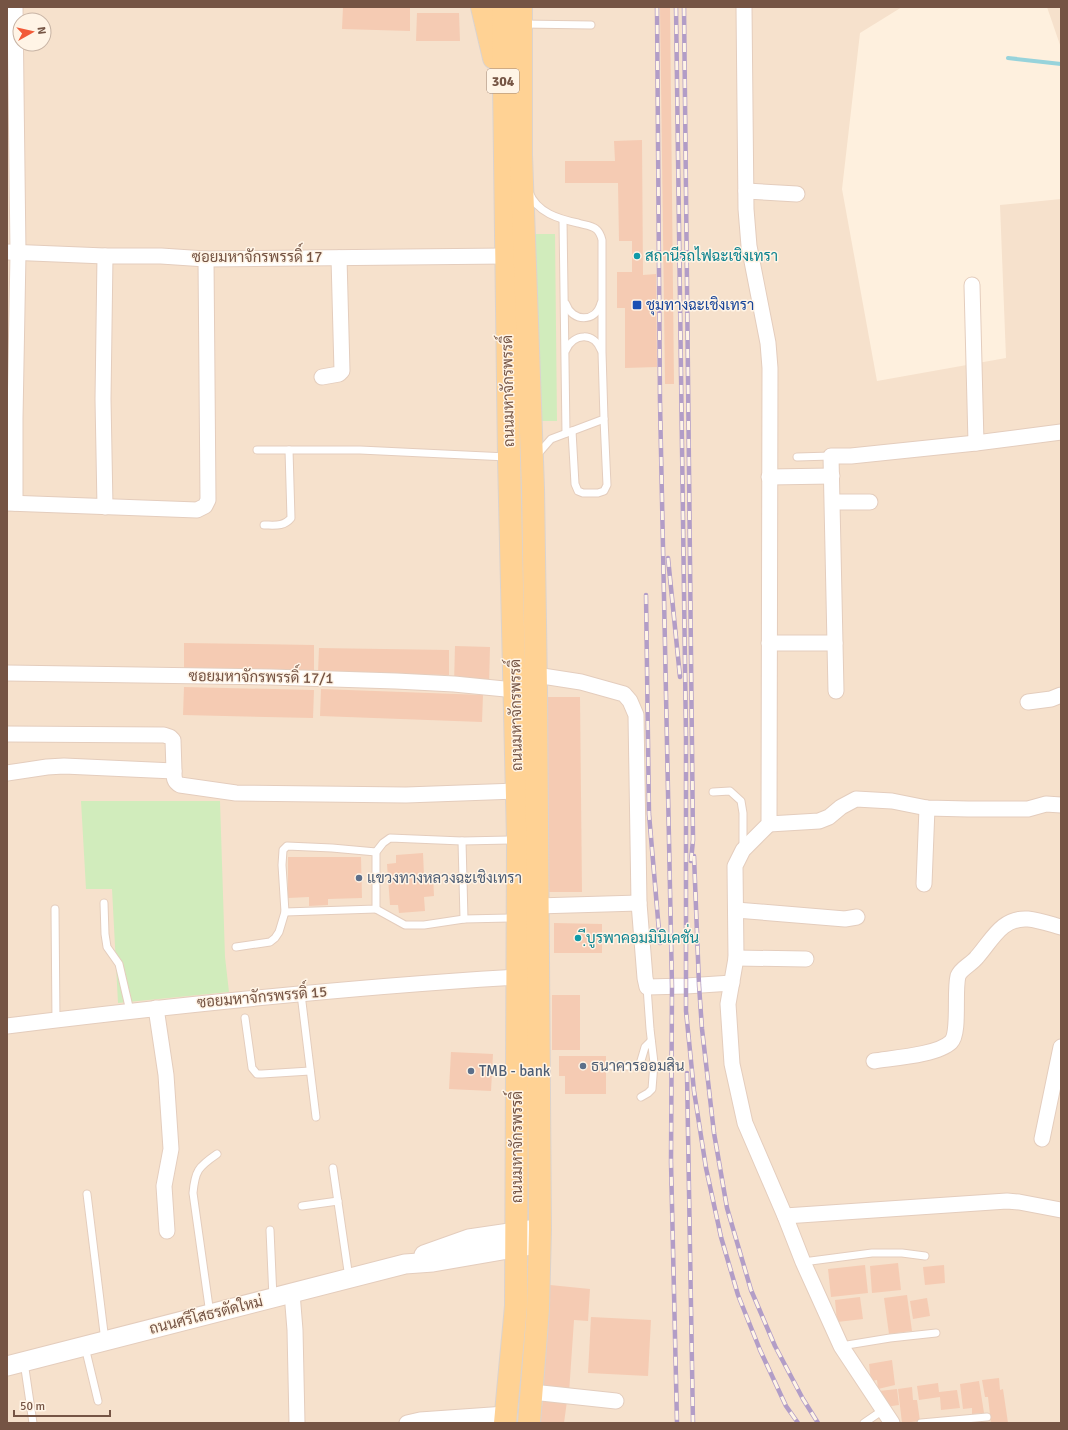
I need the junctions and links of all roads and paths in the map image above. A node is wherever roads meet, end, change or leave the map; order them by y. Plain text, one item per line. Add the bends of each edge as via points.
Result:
1 (15, 7) edge
2 (482, 7) edge
3 (503, 7) edge
4 (744, 7) edge
5 (521, 16) edge
6 (591, 25) dead end
7 (504, 100) junction
8 (513, 156) junction
9 (746, 191) junction
10 (797, 194) dead end
11 (563, 220) junction
12 (13, 252) edge
13 (105, 256) junction
14 (506, 256) junction
15 (206, 258) junction
16 (339, 258) junction
17 (972, 285) dead end
18 (602, 299) junction
19 (565, 300) junction
20 (602, 352) junction
21 (566, 354) junction
22 (322, 377) dead end
23 (604, 420) junction
24 (569, 432) junction
25 (1061, 432) edge
26 (976, 443) junction
27 (257, 450) dead end
28 (289, 450) junction
29 (831, 456) junction
30 (797, 457) dead end
31 (509, 458) junction
32 (832, 476) junction
33 (768, 477) junction
34 (533, 488) junction
35 (833, 502) junction
36 (870, 502) dead end
37 (11, 503) edge
38 (105, 507) junction
39 (264, 525) dead end
40 (769, 643) junction
41 (835, 643) junction
42 (7, 673) edge
43 (536, 675) junction
44 (515, 690) junction
45 (836, 690) dead end
46 (1061, 695) edge
47 (1028, 702) dead end
48 (7, 734) edge
49 (174, 771) junction
50 (7, 773) edge
51 (518, 791) junction
52 (713, 792) dead end
53 (1061, 805) edge
54 (927, 808) junction
55 (769, 824) junction
56 (518, 840) junction
57 (462, 841) junction
58 (743, 850) junction
59 (376, 852) junction
60 (924, 884) dead end
61 (104, 903) dead end
62 (639, 903) junction
63 (537, 906) junction
64 (55, 909) dead end
65 (376, 909) junction
66 (736, 910) junction
67 (285, 912) junction
68 (857, 917) dead end
69 (518, 918) junction
70 (464, 919) junction
71 (1061, 927) edge
72 (236, 947) dead end
73 (736, 958) junction
74 (806, 959) dead end
75 (518, 977) junction
76 (732, 983) junction
77 (647, 987) junction
78 (301, 994) junction
79 (156, 1008) junction
80 (130, 1011) junction
81 (244, 1018) dead end
82 (56, 1020) junction
83 (7, 1026) edge
84 (651, 1041) junction
85 (1061, 1047) edge
86 (874, 1061) dead end
87 (612, 1066) dead end
88 (310, 1071) junction
89 (641, 1097) dead end
90 (316, 1117) dead end
91 (1042, 1139) dead end
92 (217, 1154) dead end
93 (333, 1168) dead end
94 (87, 1194) dead end
95 (338, 1200) junction
96 (302, 1206) dead end
97 (1061, 1210) edge
98 (785, 1216) junction
99 (270, 1230) dead end
100 (167, 1231) dead end
101 (540, 1236) junction
102 (517, 1239) junction
103 (925, 1256) dead end
104 (803, 1262) junction
105 (349, 1278) junction
106 (292, 1293) junction
107 (272, 1298) junction
108 (210, 1314) junction
109 (936, 1333) dead end
110 (105, 1341) junction
111 (85, 1346) junction
112 (841, 1346) junction
113 (16, 1364) edge
114 (532, 1392) junction
115 (98, 1401) dead end
116 (616, 1401) dead end
117 (883, 1410) junction
118 (987, 1416) dead end
119 (506, 1418) edge
120 (33, 1423) edge
121 (297, 1423) edge
122 (407, 1423) edge
123 (529, 1423) edge
124 (864, 1423) edge
125 (892, 1423) edge
126 (921, 1423) edge

1 - 12 street
2 - 7 main road
3 - 7 main road, ถนนมหาจักรพรรดิ์ / 304
4 - 9 street
5 - 6 lane
5 - 8 main road, ถนนมหาจักรพรรดิ์ / 304
7 - 8 main road, ถนนมหาจักรพรรดิ์ / 304
8 - 11 lane via 531,197 540,208
8 - 14 main road, ถนนมหาจักรพรรดิ์
8 - 34 main road, ถนนมหาจักรพรรดิ์
9 - 10 street
9 - 33 street via 749,246 768,342 770,368
11 - 18 lane via 591,226 600,234
11 - 19 lane
12 - 13 street, ซอยมหาจักรพรรดิ์ 17
12 - 37 street via 15,418
13 - 15 street, ซอยมหาจักรพรรดิ์ 17
13 - 38 street
14 - 16 street, ซอยมหาจักรพรรดิ์ 17
14 - 31 main road, ถนนมหาจักรพรรดิ์
15 - 16 street, ซอยมหาจักรพรรดิ์ 17
15 - 38 street via 208,500 205,506 197,510
16 - 22 street via 342,371 339,374
17 - 26 street
18 - 19 lane via 594,315 583,318 572,314
18 - 20 lane
19 - 21 lane
20 - 21 lane via 594,340 584,337 573,340
20 - 23 lane
21 - 24 lane
23 - 24 lane
23 - 24 lane via 607,485 598,493 583,494 578,491
24 - 34 lane via 551,439 536,456
25 - 26 street
26 - 29 street
27 - 28 lane
28 - 31 lane via 360,450
28 - 39 lane via 291,518 283,524
29 - 30 lane
29 - 32 street
31 - 44 main road, ถนนมหาจักรพรรดิ์
32 - 33 street
32 - 35 street
33 - 40 street
34 - 43 main road, ถนนมหาจักรพรรดิ์
35 - 36 street
35 - 41 street
37 - 38 street
40 - 41 street
40 - 55 street
41 - 45 street
42 - 44 street, ซอยมหาจักรพรรดิ์ 17/1 via 380,680
43 - 62 street via 581,682 624,694 634,708
43 - 63 main road, ถนนมหาจักรพรรดิ์
44 - 51 main road, ถนนมหาจักรพรรดิ์
46 - 47 street
48 - 49 street via 164,735 173,740
49 - 50 street via 64,766
49 - 51 street via 174,780 180,785 236,793 406,795
51 - 56 main road, ถนนมหาจักรพรรดิ์
52 - 58 lane via 730,791 741,801
53 - 54 street via 1046,804 1028,809
54 - 55 street via 892,801 856,799 819,821
54 - 60 street
55 - 58 street
56 - 57 lane
56 - 69 main road, ถนนมหาจักรพรรดิ์
57 - 59 lane via 390,838
57 - 70 lane
58 - 66 street via 735,866
59 - 65 lane
59 - 67 lane via 287,846 283,850 282,865
61 - 80 lane via 107,946 119,964
62 - 63 street
62 - 77 street
63 - 101 main road, ถนนมหาจักรพรรดิ์
64 - 82 lane
65 - 67 lane
65 - 70 lane via 405,925
66 - 68 street via 845,919
66 - 73 street
67 - 72 lane via 279,932 270,942
69 - 70 lane
69 - 75 main road, ถนนมหาจักรพรรดิ์
71 - 86 street via 1029,919 1016,919 1006,924 976,960 958,975 955,1032 952,1042 930,1052
73 - 74 street
73 - 76 street
75 - 78 street, ซอยมหาจักรพรรดิ์ 15 via 413,983
75 - 102 main road, ถนนมหาจักรพรรดิ์
76 - 77 street
76 - 98 street via 728,1004 732,1064 745,1123
77 - 84 lane
78 - 79 street, ซอยมหาจักรพรรดิ์ 15
78 - 88 lane
79 - 80 street, ซอยมหาจักรพรรดิ์ 15
79 - 100 street via 166,1074 171,1149 164,1186
80 - 82 street, ซอยมหาจักรพรรดิ์ 15
81 - 88 lane via 252,1068 257,1074
82 - 83 street, ซอยมหาจักรพรรดิ์ 15
84 - 87 lane via 645,1047 640,1064
84 - 89 lane via 654,1063 652,1089
85 - 91 street
88 - 90 lane
92 - 108 lane via 197,1171 193,1193
93 - 95 lane
94 - 110 lane
95 - 96 lane
95 - 105 lane
97 - 98 street via 1007,1201
98 - 104 street
99 - 107 lane
101 - 102 street, ถนนศรีโสธรตัดใหม่
101 - 114 main road, ถนนมหาจักรพรรดิ์
102 - 105 street, ถนนศรีโสธรตัดใหม่ via 469,1239 429,1252 405,1264
102 - 119 main road, ถนนมหาจักรพรรดิ์ via 516,1306
103 - 104 lane via 872,1253
104 - 112 street
105 - 106 street, ถนนศรีโสธรตัดใหม่
106 - 107 street, ถนนศรีโสธรตัดใหม่
106 - 121 street
107 - 108 street, ถนนศรีโสธรตัดใหม่
108 - 110 street, ถนนศรีโสธรตัดใหม่
109 - 112 lane
110 - 111 street, ถนนศรีโสธรตัดใหม่
111 - 113 street, ถนนศรีโสธรตัดใหม่
111 - 115 lane
112 - 117 street
113 - 120 lane
114 - 116 street
114 - 123 main road, ถนนมหาจักรพรรดิ์
117 - 124 lane
117 - 125 street
118 - 126 lane
119 - 122 street via 420,1420

